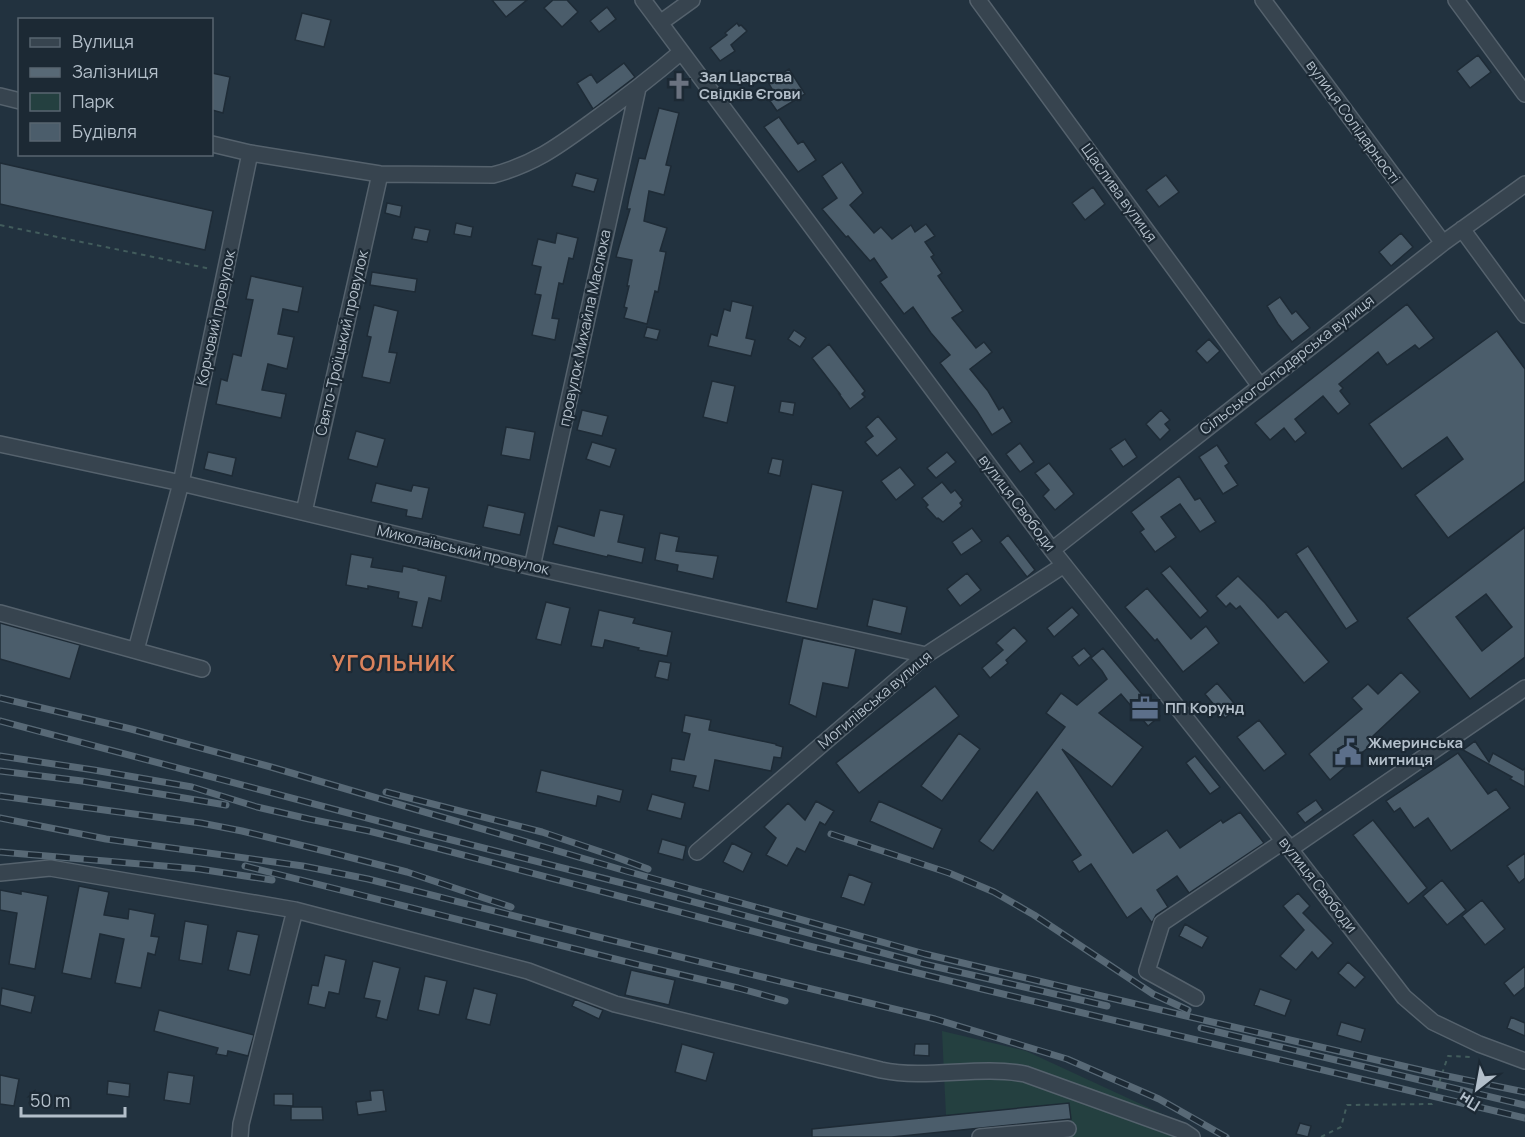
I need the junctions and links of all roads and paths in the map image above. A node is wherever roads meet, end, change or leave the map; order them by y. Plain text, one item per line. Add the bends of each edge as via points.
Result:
1 (643, 0) edge
2 (692, 0) edge
3 (978, 0) edge
4 (1263, 0) edge
5 (1456, 0) edge
6 (660, 23) junction
7 (681, 52) junction
8 (638, 88) junction
9 (1525, 94) edge
10 (0, 96) edge
11 (18, 100) edge
12 (213, 144) edge
13 (250, 153) junction
14 (380, 174) junction
15 (1525, 184) edge
16 (0, 225) edge
17 (1462, 229) junction
18 (1443, 243) junction
19 (225, 272) junction
20 (1525, 315) edge
21 (1260, 386) junction
22 (0, 444) edge
23 (181, 483) junction
24 (304, 512) junction
25 (1052, 550) junction
26 (1064, 565) junction
27 (532, 567) junction
28 (0, 613) edge
29 (136, 650) junction
30 (926, 655) junction
31 (202, 669) dead end
32 (1525, 688) edge
33 (1287, 845) junction
34 (697, 852) dead end
35 (0, 873) edge
36 (296, 910) junction
37 (1196, 998) dead end
38 (1525, 1053) edge
39 (1505, 1054) junction
40 (1472, 1057) dead end
41 (1525, 1061) edge
42 (1068, 1129) dead end
43 (1030, 1134) edge
44 (240, 1137) edge
45 (980, 1137) edge
46 (1192, 1137) edge
47 (1321, 1137) edge

1 - 6 street, вулиця Свободи
2 - 6 street
3 - 21 street, Щаслива вулиця
4 - 18 street, вулиця Солідарності
5 - 9 street
6 - 7 street, вулиця Свободи
7 - 8 street
7 - 25 street, вулиця Свободи
8 - 14 street via 546,154 511,171 473,176
8 - 27 street, провулок Михайла Маслюка
10 - 11 street
12 - 13 street
13 - 14 street
13 - 19 street, Корчовий провулок
14 - 24 street, Свято-Троїцький провулок
15 - 17 street, Сільськогосподарська вулиця
16 - 19 path
17 - 18 street, Сільськогосподарська вулиця
17 - 20 street
18 - 21 street, Сільськогосподарська вулиця
19 - 23 street, Корчовий провулок
21 - 25 street, Сільськогосподарська вулиця
22 - 23 street, Миколаївський провулок
23 - 24 street, Миколаївський провулок
23 - 29 street, Корчовий провулок
24 - 27 street, Миколаївський провулок
25 - 26 street, вулиця Свободи
26 - 30 street, Могилівська вулиця
26 - 33 street, вулиця Свободи
27 - 30 street, Миколаївський провулок
28 - 29 street
29 - 31 street
30 - 34 street, Могилівська вулиця
32 - 33 street
33 - 37 street via 1162,924 1148,970
33 - 39 street, вулиця Свободи via 1404,997 1433,1022
35 - 36 street via 50,868
36 - 44 street
36 - 46 street via 528,971 615,1004 880,1070 1025,1074
38 - 39 street
39 - 41 street, вулиця Свободи
40 - 47 path via 1448,1056 1432,1104 1347,1105 1341,1127
42 - 43 street
43 - 45 street

